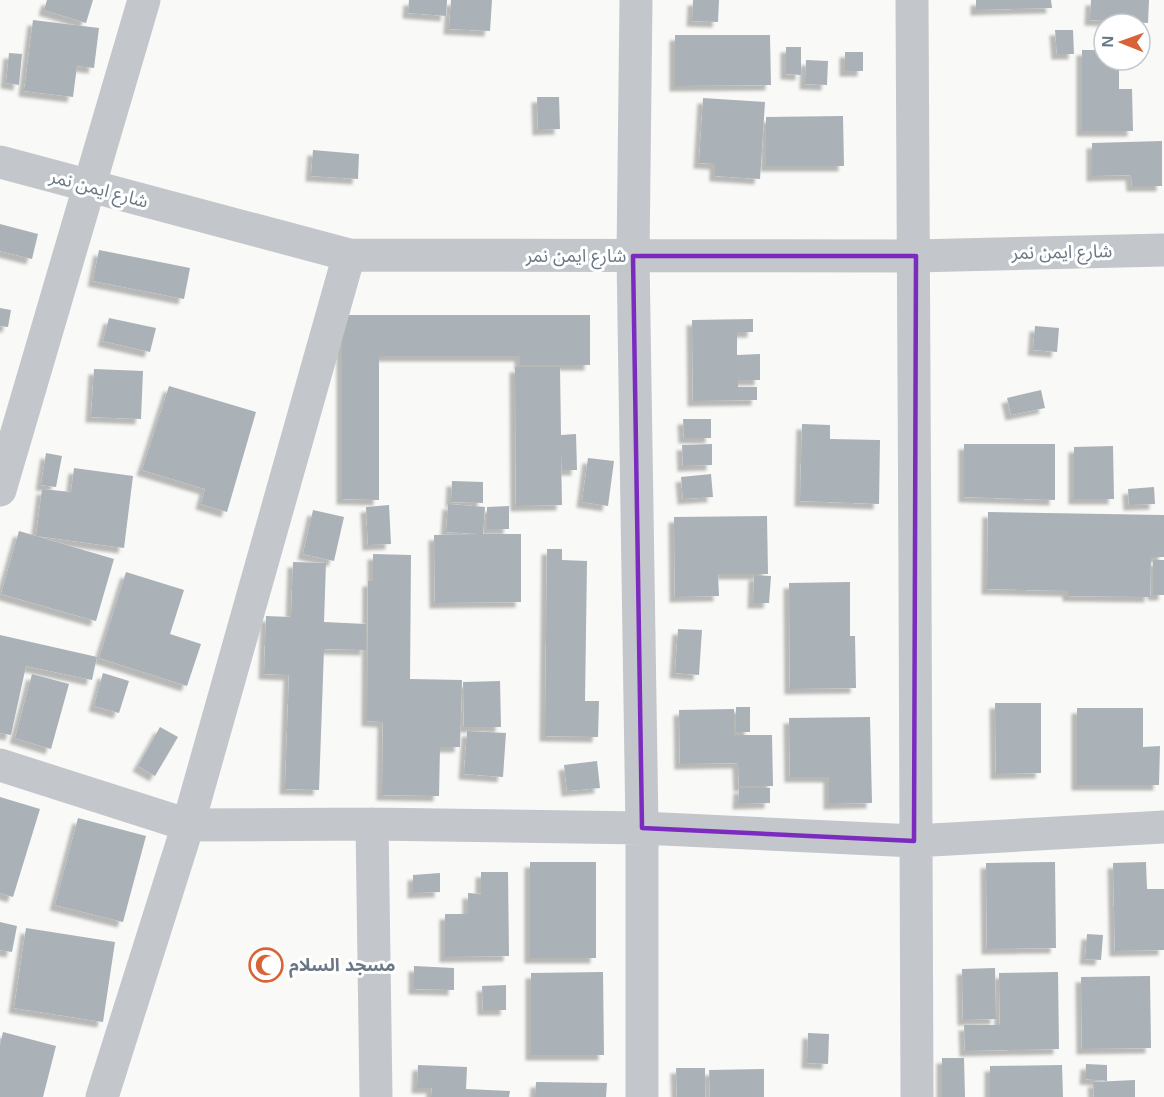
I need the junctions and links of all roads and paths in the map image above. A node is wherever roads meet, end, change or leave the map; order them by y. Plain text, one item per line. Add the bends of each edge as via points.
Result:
1 (144, 0) edge
2 (636, 0) edge
3 (912, 0) edge
4 (0, 162) edge
5 (89, 186) junction
6 (1164, 250) edge
7 (349, 255) junction
8 (633, 256) junction
9 (916, 256) junction
10 (0, 490) edge
11 (0, 765) edge
12 (372, 824) junction
13 (188, 825) junction
14 (1164, 827) edge
15 (642, 828) junction
16 (914, 841) junction
17 (102, 1097) edge
18 (376, 1097) edge
19 (642, 1097) edge
20 (917, 1097) edge

1 - 5 street
2 - 8 street
3 - 9 street
4 - 5 street, شارع ايمن نمر
5 - 7 street, شارع ايمن نمر
5 - 10 street
6 - 9 street, شارع ايمن نمر
7 - 8 street, شارع ايمن نمر
7 - 13 street
8 - 9 street, شارع ايمن نمر
8 - 15 street
9 - 16 street
11 - 13 street
12 - 13 street
12 - 15 street
12 - 18 street
13 - 17 street
14 - 16 street
15 - 16 street
15 - 19 street
16 - 20 street

